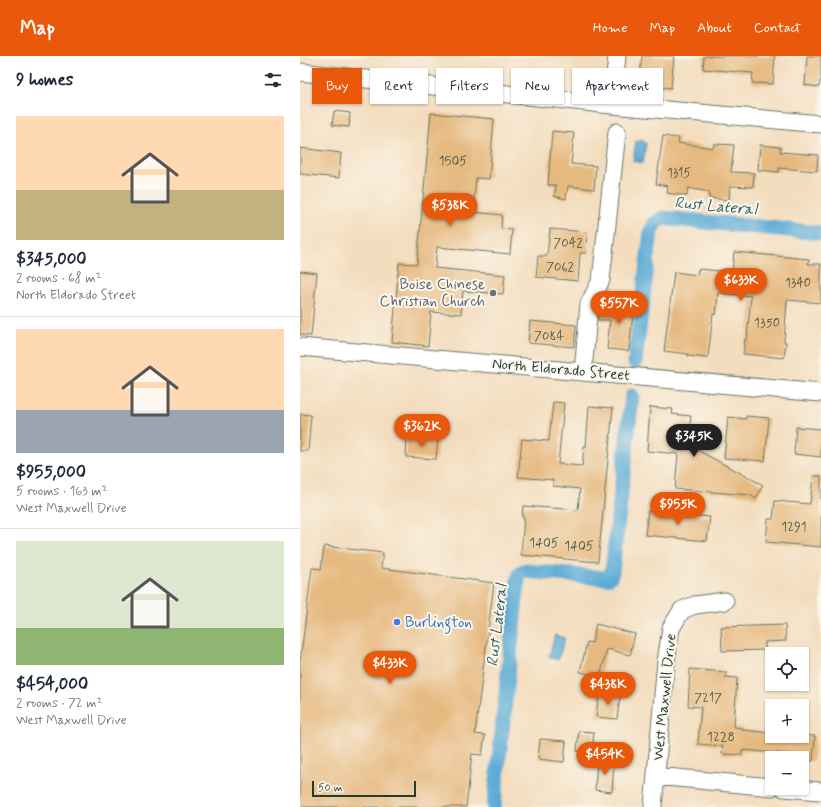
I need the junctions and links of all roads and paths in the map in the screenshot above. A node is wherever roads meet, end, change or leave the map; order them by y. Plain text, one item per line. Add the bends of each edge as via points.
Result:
1 (617, 56) edge
2 (300, 72) edge
3 (612, 105) junction
4 (821, 124) edge
5 (617, 132) dead end
6 (300, 346) edge
7 (583, 372) junction
8 (821, 393) edge
9 (725, 601) dead end
10 (656, 776) junction
11 (765, 786) edge
12 (809, 790) edge
13 (821, 791) edge
14 (653, 807) edge

1 - 3 street
2 - 3 street
3 - 4 street
5 - 7 street via 601,280 588,304
6 - 7 street, North Eldorado Street
7 - 8 street, North Eldorado Street
9 - 10 street, West Maxwell Drive via 695,605 682,610 671,628
10 - 11 street
10 - 14 street, West Maxwell Drive
12 - 13 street

